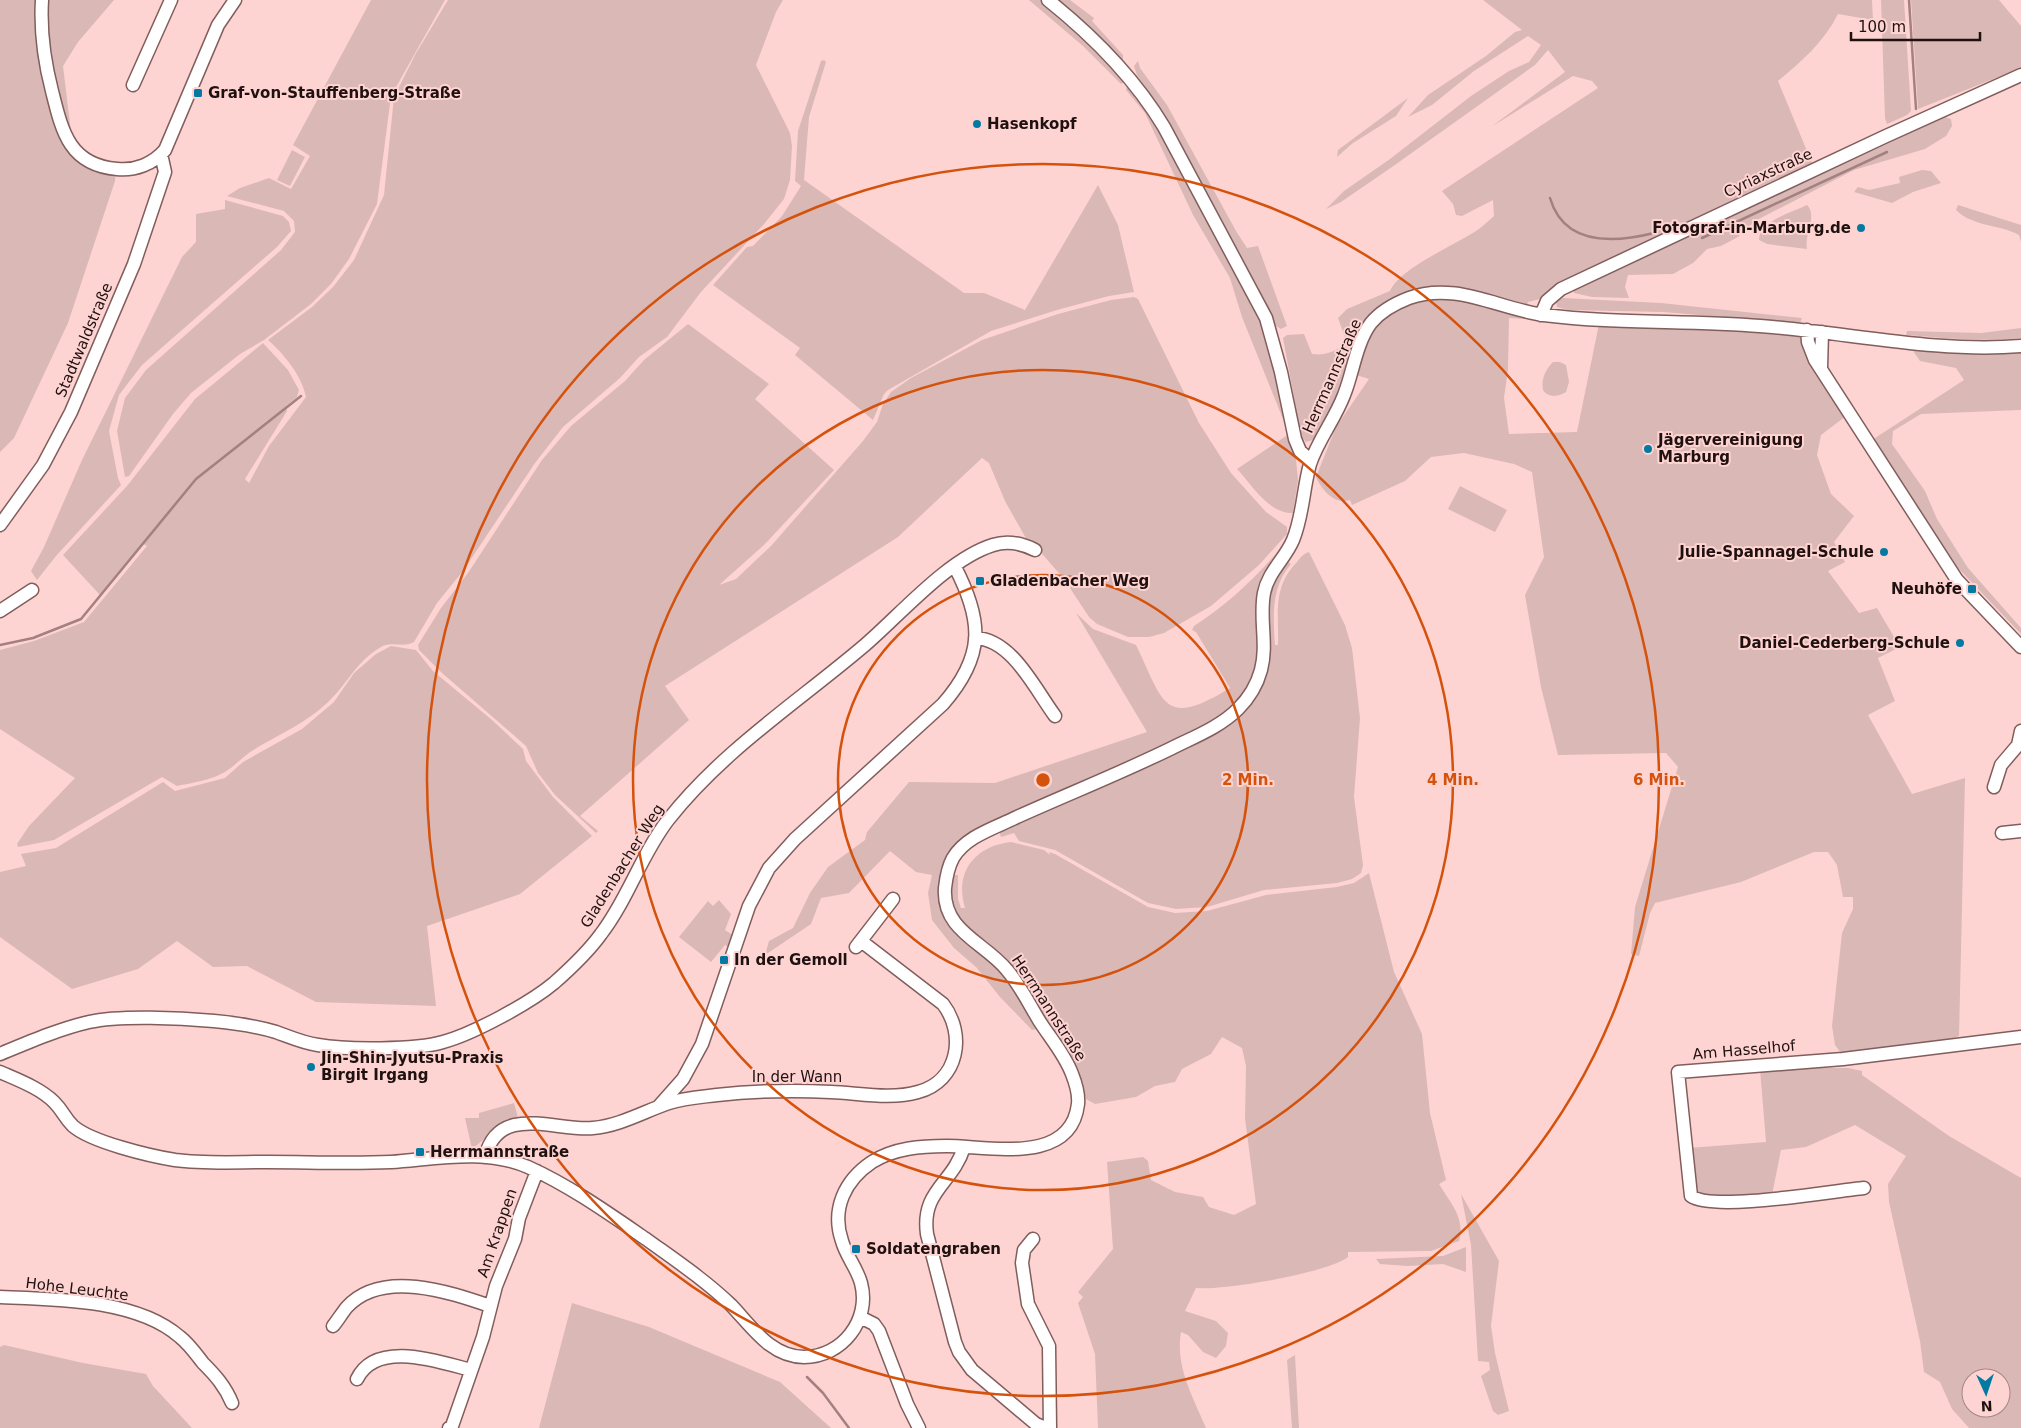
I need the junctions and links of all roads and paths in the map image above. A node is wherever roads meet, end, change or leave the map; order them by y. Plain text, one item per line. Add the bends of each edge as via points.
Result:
1 (42, 0) edge
2 (171, 0) edge
3 (1048, 0) edge
4 (228, 2) edge
5 (2021, 75) edge
6 (133, 85) dead end
7 (161, 154) junction
8 (1541, 315) junction
9 (1807, 330) junction
10 (1822, 332) junction
11 (2021, 346) edge
12 (1821, 368) junction
13 (1311, 461) junction
14 (0, 525) edge
15 (1035, 550) dead end
16 (955, 567) junction
17 (32, 590) dead end
18 (0, 611) edge
19 (975, 638) junction
20 (2021, 647) edge
21 (1054, 716) dead end
22 (2021, 731) edge
23 (1994, 786) dead end
24 (2021, 831) edge
25 (2002, 833) dead end
26 (892, 899) dead end
27 (2021, 1037) edge
28 (0, 1054) edge
29 (0, 1072) edge
30 (657, 1108) junction
31 (964, 1146) junction
32 (485, 1157) junction
33 (537, 1171) junction
34 (1864, 1188) dead end
35 (1033, 1239) dead end
36 (0, 1297) edge
37 (490, 1306) junction
38 (860, 1317) junction
39 (333, 1326) dead end
40 (471, 1370) junction
41 (357, 1379) dead end
42 (232, 1403) dead end
43 (449, 1428) edge
44 (920, 1428) edge
45 (1048, 1428) edge

1 - 7 street via 42,48 58,118 68,141 89,163 108,169 134,169
2 - 6 street
3 - 13 street via 1124,70 1151,104 1266,318 1295,439 1300,451
4 - 7 street via 179,120
5 - 8 street, Cyriaxstraße via 1561,290 1547,301
7 - 14 street, Stadtwaldstraße via 166,168 134,264 71,412 43,465
8 - 9 street, Herrmannstraße
8 - 13 street, Herrmannstraße via 1464,294 1420,294 1392,306 1370,324 1364,335 1343,400
9 - 10 street, Herrmannstraße
9 - 12 street via 1812,354
10 - 11 street, Herrmannstraße via 1949,346
10 - 12 street
12 - 20 street via 1952,573 1967,593
13 - 31 street, Herrmannstraße via 1293,540 1265,586 1264,650 1260,674 1240,707 1219,723 1124,771 982,833 960,849 953,859 944,893 950,917 965,934 997,959 1014,979 1069,1066 1078,1096 1072,1124 1060,1137 1046,1145 1012,1149
15 - 16 street, Gladenbacher Weg via 1017,543 994,544
16 - 19 street via 974,611
16 - 28 street, Gladenbacher Weg via 744,742 701,783 663,827 603,932 573,966 549,987 459,1036 433,1044 320,1046 253,1026 227,1022 108,1020 75,1026
17 - 18 street
19 - 21 street via 990,640 1006,649
19 - 30 street via 970,663 943,704 795,839 769,868 749,906 702,1044 683,1079
22 - 23 street via 2018,745 2001,764
24 - 25 street
26 - 30 street, In der Wann via 859,944 943,1004 948,1011 957,1045 953,1062 938,1081 910,1094 719,1095
27 - 34 street, Am Hasselhof via 1843,1059 1678,1072 1691,1196 1696,1200 1729,1201
29 - 32 street, Herrmannstraße via 50,1098 70,1123 84,1133 158,1157 204,1162 324,1163
30 - 32 street, In der Wann via 591,1128 538,1122 517,1125 493,1137
31 - 38 street, Herrmannstraße via 929,1146 892,1153 869,1164 846,1188 838,1209 838,1224 843,1245 862,1286
31 - 45 street via 954,1168 930,1200 925,1219 954,1342 972,1370 1036,1424
32 - 33 street, Herrmannstraße via 508,1160
33 - 37 street, Am Krappen
33 - 38 street, Herrmannstraße via 602,1208 694,1273 766,1342 790,1356 808,1357 830,1352 851,1334
35 - 45 street via 1024,1250 1022,1263 1028,1304 1049,1346
36 - 42 street, Hohe Leuchte via 99,1306 134,1313 158,1323 180,1337 227,1390
37 - 39 street via 430,1288 389,1288 354,1300
37 - 40 street, Am Krappen
38 - 44 street via 874,1324 879,1331
40 - 41 street via 433,1358 402,1356 367,1366
40 - 43 street, Am Krappen

